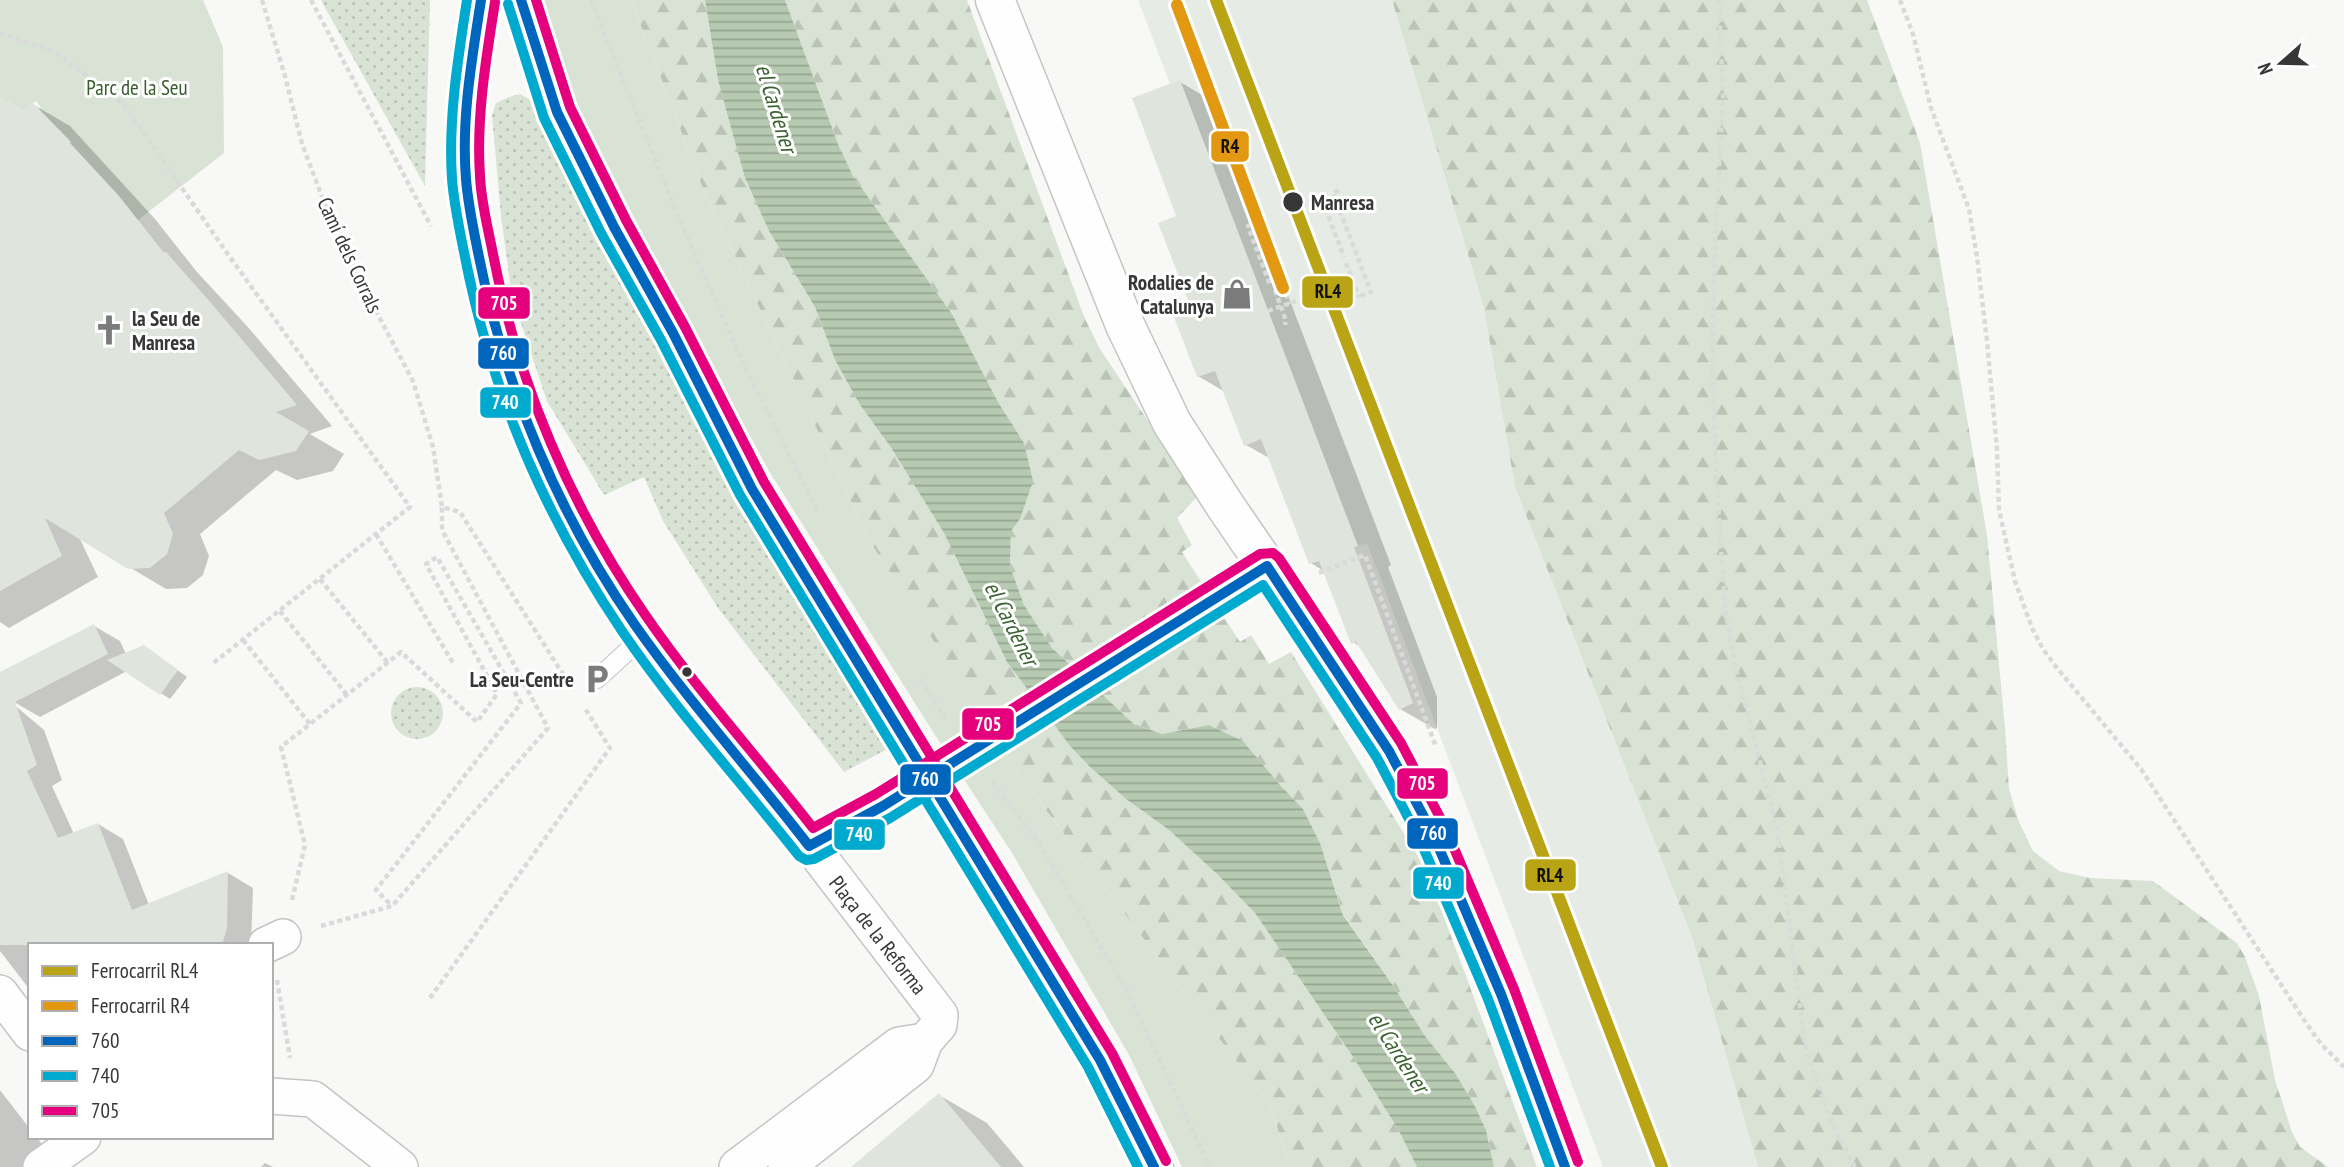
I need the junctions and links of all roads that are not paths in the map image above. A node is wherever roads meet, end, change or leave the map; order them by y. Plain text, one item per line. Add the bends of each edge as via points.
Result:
1 (481, 0) edge
2 (521, 0) edge
3 (995, 0) edge
4 (1267, 566) junction
5 (644, 636) junction
6 (597, 679) dead end
7 (809, 846) junction
8 (0, 993) edge
9 (28, 1030) edge
10 (925, 1041) junction
11 (273, 1096) edge
12 (80, 1139) edge
13 (41, 1167) edge
14 (400, 1167) edge
15 (737, 1167) edge
16 (786, 1167) edge
17 (1154, 1167) edge
18 (1565, 1167) edge

1 - 5 street, Plaça de la Reforma via 466,131 466,179 480,266 509,376 540,453 605,578
2 - 17 street via 558,112 752,489 1093,1048
3 - 4 street via 1125,325 1160,399
4 - 7 street, bridge via 883,806
4 - 18 street via 1389,751 1433,834 1501,994
5 - 6 lane
5 - 7 street, Plaça de la Reforma
7 - 10 street, Plaça de la Reforma via 940,1015 939,1025
8 - 9 street
10 - 15 street via 899,1045
10 - 16 street, Plaça de la Reforma via 916,1065
11 - 14 street via 313,1099
12 - 13 street

